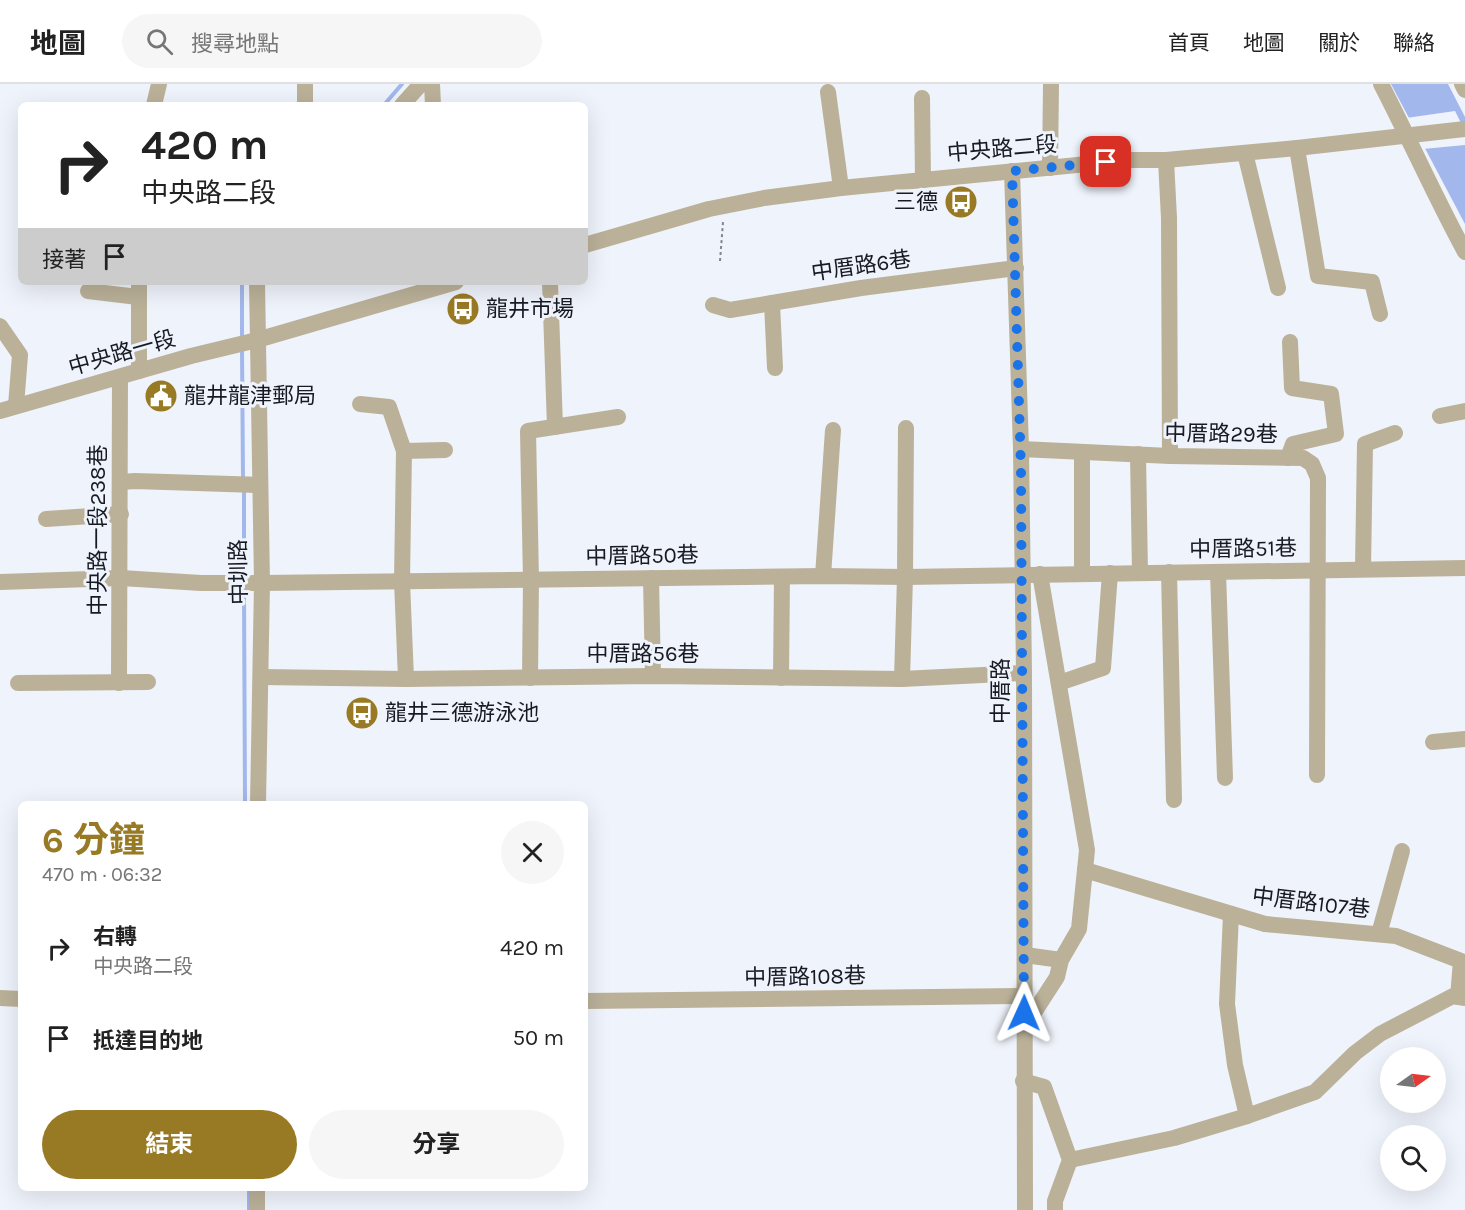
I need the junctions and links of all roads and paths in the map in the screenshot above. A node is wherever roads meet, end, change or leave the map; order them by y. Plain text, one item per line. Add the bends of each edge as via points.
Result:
1 (159, 84) edge
2 (305, 84) edge
3 (421, 84) edge
4 (432, 84) edge
5 (1051, 84) edge
6 (1381, 84) edge
7 (1462, 84) edge
8 (1465, 90) edge
9 (828, 92) dead end
10 (922, 98) dead end
11 (155, 102) edge
12 (305, 102) edge
13 (405, 102) edge
14 (433, 102) edge
15 (1465, 129) edge
16 (1408, 136) junction
17 (1297, 148) junction
18 (1245, 153) junction
19 (1166, 160) junction
20 (1050, 168) junction
21 (1012, 171) junction
22 (923, 180) junction
23 (841, 188) junction
24 (725, 205) junction
25 (588, 244) edge
26 (1465, 252) edge
27 (720, 261) dead end
28 (1016, 268) junction
29 (257, 285) edge
30 (438, 285) edge
31 (550, 285) edge
32 (1278, 288) dead end
33 (138, 290) edge
34 (88, 291) dead end
35 (772, 303) junction
36 (713, 305) dead end
37 (1380, 314) dead end
38 (0, 326) edge
39 (256, 340) junction
40 (1290, 342) dead end
41 (775, 368) dead end
42 (139, 371) junction
43 (120, 377) junction
44 (360, 404) dead end
45 (8, 409) edge
46 (1465, 411) edge
47 (1440, 416) dead end
48 (618, 417) dead end
49 (555, 427) junction
50 (906, 428) dead end
51 (833, 430) dead end
52 (1395, 433) dead end
53 (1021, 449) junction
54 (446, 450) dead end
55 (404, 451) junction
56 (1082, 452) junction
57 (1138, 454) junction
58 (1170, 456) junction
59 (1288, 458) junction
60 (121, 482) junction
61 (260, 485) junction
62 (121, 514) junction
63 (46, 519) dead end
64 (1465, 568) edge
65 (1363, 569) junction
66 (1318, 570) junction
67 (1169, 572) junction
68 (1218, 572) junction
69 (1110, 573) junction
70 (1140, 573) junction
71 (1040, 574) junction
72 (1082, 574) junction
73 (1022, 575) junction
74 (823, 576) junction
75 (782, 577) junction
76 (905, 577) junction
77 (121, 578) junction
78 (651, 578) junction
79 (531, 580) junction
80 (402, 581) junction
81 (0, 582) edge
82 (262, 583) junction
83 (1024, 673) junction
84 (653, 676) junction
85 (261, 677) junction
86 (530, 678) junction
87 (781, 678) junction
88 (406, 679) junction
89 (902, 679) junction
90 (148, 682) dead end
91 (1059, 682) junction
92 (18, 683) dead end
93 (119, 683) junction
94 (1465, 739) edge
95 (1433, 742) dead end
96 (1317, 775) dead end
97 (1225, 778) dead end
98 (1174, 800) dead end
99 (258, 801) edge
100 (1402, 850) dead end
101 (1085, 870) junction
102 (1231, 914) junction
103 (1379, 934) junction
104 (1025, 956) junction
105 (1061, 960) junction
106 (1025, 996) junction
107 (0, 998) edge
108 (1461, 998) edge
109 (18, 999) edge
110 (588, 1001) edge
111 (1024, 1029) junction
112 (1023, 1081) junction
113 (1247, 1116) junction
114 (1070, 1160) junction
115 (257, 1191) edge
116 (257, 1210) edge
117 (1025, 1210) edge
118 (1054, 1210) edge

1 - 11 street
2 - 12 street
3 - 13 street
4 - 14 street
5 - 20 street
6 - 16 street
7 - 8 street
9 - 23 street
10 - 22 street
15 - 16 street, 中央路二段
16 - 17 street, 中央路二段
16 - 26 street
17 - 18 street, 中央路二段
17 - 37 street via 1318,276 1372,282
18 - 19 street, 中央路二段
18 - 32 street
19 - 20 street, 中央路二段
19 - 58 street
20 - 21 street, 中央路二段
21 - 22 street, 中央路二段
21 - 28 street, 中厝路
22 - 23 street, 中央路二段
23 - 24 street, 中央路二段
24 - 25 street, 中央路二段
24 - 27 path
28 - 35 street, 中厝路6巷
28 - 53 street, 中厝路
29 - 39 street, 中圳路
30 - 39 street
31 - 49 street
33 - 34 street
33 - 42 street
35 - 36 street, 中厝路6巷 via 730,310
35 - 41 street
38 - 45 street via 20,355
39 - 42 street, 中央路一段
39 - 61 street, 中圳路
40 - 59 street via 1292,388 1331,394 1336,434 1293,444
42 - 43 street, 中央路一段
43 - 45 street, 中央路一段
43 - 60 street, 中央路一段238巷
44 - 55 street via 389,407
46 - 47 street
48 - 49 street
49 - 79 street via 528,431
50 - 76 street
51 - 74 street
52 - 65 street via 1365,444
53 - 56 street, 中厝路29巷
53 - 73 street, 中厝路
54 - 55 street
55 - 80 street
56 - 57 street, 中厝路29巷
56 - 72 street
57 - 58 street, 中厝路29巷
57 - 70 street
58 - 59 street, 中厝路29巷
59 - 66 street, 中厝路29巷 via 1303,458 1312,464 1318,478
60 - 61 street
60 - 62 street, 中央路一段238巷
61 - 82 street, 中圳路
62 - 63 street
62 - 77 street, 中央路一段238巷
64 - 65 street, 中厝路51巷
65 - 66 street, 中厝路51巷
66 - 68 street, 中厝路51巷
66 - 96 street
67 - 68 street, 中厝路51巷
67 - 70 street, 中厝路51巷
67 - 98 street
68 - 97 street
69 - 70 street, 中厝路51巷
69 - 72 street, 中厝路51巷
69 - 91 street via 1103,668
71 - 72 street, 中厝路51巷
71 - 73 street, 中厝路51巷
71 - 91 street
73 - 76 street, 中厝路50巷
73 - 83 street, 中厝路
74 - 75 street, 中厝路50巷
74 - 76 street, 中厝路50巷
75 - 78 street, 中厝路50巷
75 - 87 street
76 - 89 street
77 - 81 street, 中厝路50巷
77 - 82 street, 中厝路50巷
77 - 93 street, 中央路一段238巷
78 - 79 street, 中厝路50巷
78 - 84 street
79 - 80 street, 中厝路50巷
79 - 86 street
80 - 82 street, 中厝路50巷
80 - 88 street
82 - 85 street, 中圳路
83 - 89 street, 中厝路56巷
83 - 104 street, 中厝路
84 - 86 street, 中厝路56巷
84 - 87 street, 中厝路56巷
85 - 88 street, 中厝路56巷
85 - 99 street, 中圳路
86 - 88 street, 中厝路56巷
87 - 89 street, 中厝路56巷
90 - 93 street
91 - 101 street via 1087,850
92 - 93 street
94 - 95 street
100 - 103 street
101 - 102 street, 中厝路107巷
101 - 105 street via 1078,929
102 - 103 street, 中厝路107巷 via 1265,924
102 - 113 street via 1227,1004
103 - 108 street, 中厝路107巷 via 1396,936 1461,961
104 - 105 street
104 - 106 street, 中厝路
105 - 111 street via 1057,977
106 - 110 street, 中厝路108巷
106 - 111 street, 中厝路
107 - 109 street
108 - 113 street via 1453,996 1380,1034 1315,1092
111 - 112 street, 中厝路
112 - 114 street via 1044,1087
112 - 117 street, 中厝路
113 - 114 street via 1174,1138
114 - 118 street
115 - 116 street

